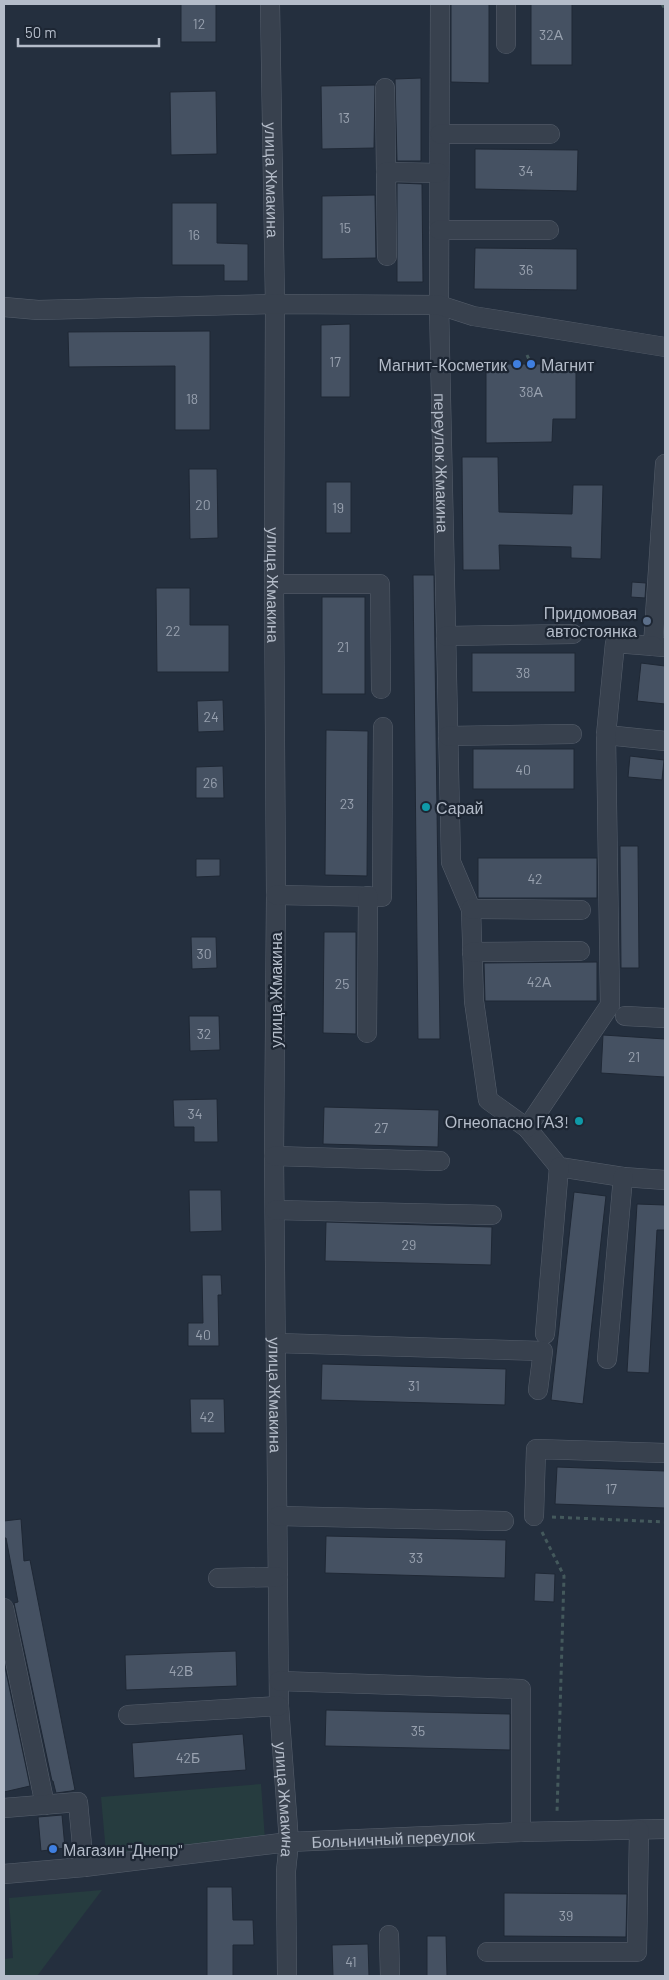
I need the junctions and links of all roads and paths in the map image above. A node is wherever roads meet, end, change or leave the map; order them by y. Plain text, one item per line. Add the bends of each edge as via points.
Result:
1 (270, 4) edge
2 (440, 4) edge
3 (506, 4) edge
4 (662, 4) edge
5 (665, 8) edge
6 (506, 44) dead end
7 (385, 88) dead end
8 (440, 134) junction
9 (550, 134) dead end
10 (386, 172) junction
11 (439, 172) junction
12 (439, 230) junction
13 (549, 230) dead end
14 (387, 256) dead end
15 (275, 304) junction
16 (439, 305) junction
17 (4, 307) edge
18 (665, 347) edge
19 (527, 354) dead end
20 (531, 364) dead end
21 (665, 464) edge
22 (274, 584) junction
23 (573, 634) dead end
24 (446, 636) junction
25 (659, 646) edge
26 (381, 689) dead end
27 (384, 726) dead end
28 (572, 734) dead end
29 (606, 735) junction
30 (448, 736) junction
31 (665, 741) edge
32 (276, 895) junction
33 (368, 896) junction
34 (471, 909) junction
35 (581, 910) dead end
36 (580, 951) dead end
37 (472, 952) junction
38 (625, 1016) dead end
39 (665, 1018) edge
40 (367, 1033) dead end
41 (527, 1128) junction
42 (274, 1156) junction
43 (440, 1161) dead end
44 (560, 1167) junction
45 (623, 1177) junction
46 (665, 1180) edge
47 (275, 1210) junction
48 (492, 1215) dead end
49 (545, 1334) dead end
50 (276, 1343) junction
51 (607, 1359) dead end
52 (538, 1390) dead end
53 (665, 1453) edge
54 (278, 1516) junction
55 (534, 1516) junction
56 (504, 1521) dead end
57 (665, 1522) edge
58 (278, 1577) junction
59 (218, 1578) dead end
60 (4, 1608) edge
61 (279, 1681) junction
62 (279, 1706) junction
63 (128, 1715) dead end
64 (45, 1805) junction
65 (4, 1808) edge
66 (665, 1829) edge
67 (639, 1830) junction
68 (557, 1831) junction
69 (521, 1832) junction
70 (289, 1842) junction
71 (84, 1867) junction
72 (4, 1874) edge
73 (389, 1936) dead end
74 (487, 1952) dead end
75 (287, 1976) edge
76 (390, 1976) edge

1 - 15 street, улица Жмакина
2 - 8 street, переулок Жмакина
3 - 6 street
4 - 5 path
7 - 10 street
8 - 9 street
8 - 11 street, переулок Жмакина
10 - 11 street
10 - 14 street
11 - 12 street, переулок Жмакина
12 - 13 street
12 - 16 street, переулок Жмакина
15 - 16 street
15 - 17 street via 38,310
15 - 22 street, улица Жмакина
16 - 18 street via 473,316
16 - 24 street, переулок Жмакина
19 - 20 path
21 - 25 street
22 - 26 street via 380,584
22 - 32 street, улица Жмакина
23 - 24 street
24 - 30 street, переулок Жмакина
25 - 29 street via 615,643
27 - 33 street via 382,897
28 - 30 street
29 - 31 street
29 - 41 street via 610,1005
30 - 34 street, переулок Жмакина via 451,862
32 - 33 street
32 - 42 street, улица Жмакина
33 - 40 street
34 - 35 street
34 - 37 street
36 - 37 street
37 - 41 street via 474,1001 488,1100
38 - 39 street
41 - 44 street
42 - 43 street
42 - 47 street, улица Жмакина
44 - 45 street
44 - 49 street
45 - 46 street
45 - 51 street
47 - 48 street
47 - 50 street, улица Жмакина
50 - 52 street via 543,1350
50 - 54 street, улица Жмакина
53 - 55 street via 536,1449
54 - 56 street
54 - 58 street, улица Жмакина
55 - 57 path
55 - 68 path via 564,1576
58 - 59 street
58 - 61 street, улица Жмакина
60 - 64 street
61 - 62 street, улица Жмакина
61 - 69 street via 522,1689
62 - 63 street
62 - 70 street, улица Жмакина
64 - 65 street
64 - 71 street via 78,1802
66 - 67 street, Больничный переулок
67 - 68 street, Больничный переулок
67 - 74 street via 637,1952
68 - 69 street, Больничный переулок
69 - 70 street, Больничный переулок
70 - 71 street, Больничный переулок
70 - 75 street, улица Жмакина via 286,1871
71 - 72 street, Больничный переулок
73 - 76 street

